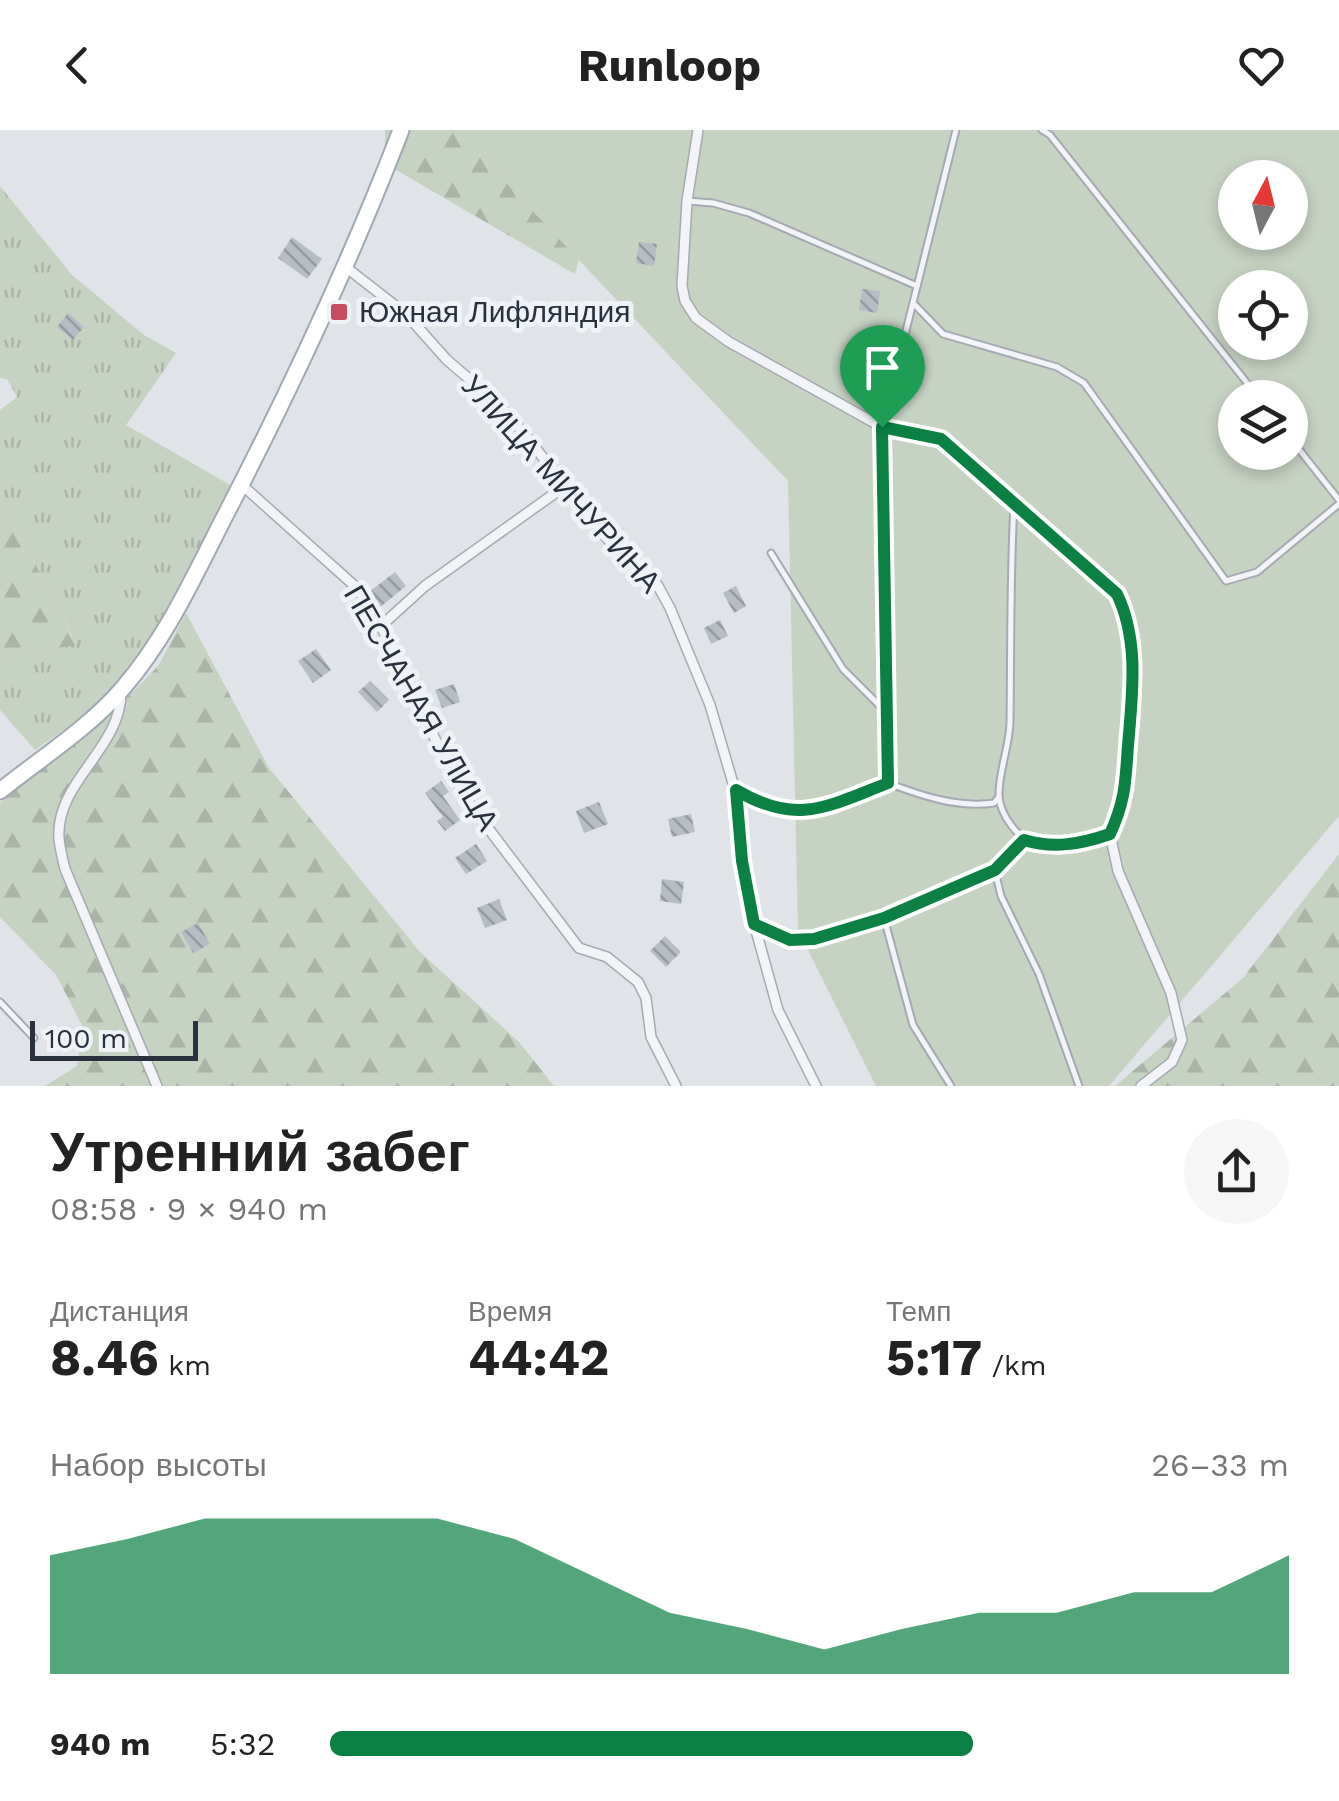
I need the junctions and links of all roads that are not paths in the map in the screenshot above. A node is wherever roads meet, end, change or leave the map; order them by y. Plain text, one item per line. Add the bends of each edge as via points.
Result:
1 (401, 130) edge
2 (698, 130) edge
3 (956, 130) edge
4 (1042, 130) edge
5 (687, 201) junction
6 (344, 265) junction
7 (918, 287) junction
8 (914, 304) junction
9 (1245, 380) edge
10 (882, 427) junction
11 (1308, 462) edge
12 (242, 484) junction
13 (565, 486) junction
14 (1014, 501) junction
15 (1339, 502) edge
16 (771, 553) dead end
17 (381, 626) junction
18 (120, 691) junction
19 (888, 714) junction
20 (888, 783) junction
21 (736, 790) junction
22 (0, 791) edge
23 (999, 796) junction
24 (1110, 834) junction
25 (1024, 840) junction
26 (995, 870) junction
27 (884, 918) junction
28 (754, 924) junction
29 (0, 1002) edge
30 (34, 1038) dead end
31 (158, 1086) edge
32 (676, 1086) edge
33 (816, 1086) edge
34 (951, 1086) edge
35 (1079, 1086) edge
36 (1141, 1086) edge

1 - 6 main road
2 - 5 street
3 - 7 lane
4 - 9 lane
5 - 7 lane via 749,213
5 - 10 street via 682,286 696,318
6 - 12 main road
6 - 13 street, УЛИЦА МИЧУРИНА via 406,314 495,401
7 - 8 lane
8 - 10 lane
8 - 15 lane via 942,334 1057,367 1084,383 1226,582 1257,572
10 - 14 street via 941,439
10 - 19 lane
11 - 15 lane
12 - 17 street, ПЕСЧАНАЯ УЛИЦА via 356,588
12 - 18 main road via 168,626
13 - 17 street via 425,586
13 - 21 street, УЛИЦА МИЧУРИНА via 626,560 648,574 670,608
14 - 23 lane via 1010,720
14 - 24 street via 1117,594 1129,624 1134,692 1127,787
16 - 19 lane via 844,669
17 - 32 street, ПЕСЧАНАЯ УЛИЦА via 469,802 579,948 608,957 638,982 651,1038
18 - 22 main road
18 - 31 street via 114,727 78,778 58,836 65,870
19 - 20 lane
20 - 21 lane via 798,811 762,806
20 - 23 lane via 956,802 994,803
21 - 28 street, УЛИЦА МИЧУРИНА
23 - 25 lane
24 - 25 lane via 1046,846
24 - 36 street via 1118,871 1172,993 1182,1040 1172,1062
25 - 26 lane
26 - 27 lane
26 - 35 lane
27 - 28 lane via 814,939 790,940
27 - 34 lane via 914,1026
28 - 33 street, УЛИЦА МИЧУРИНА via 778,1010
29 - 30 lane

